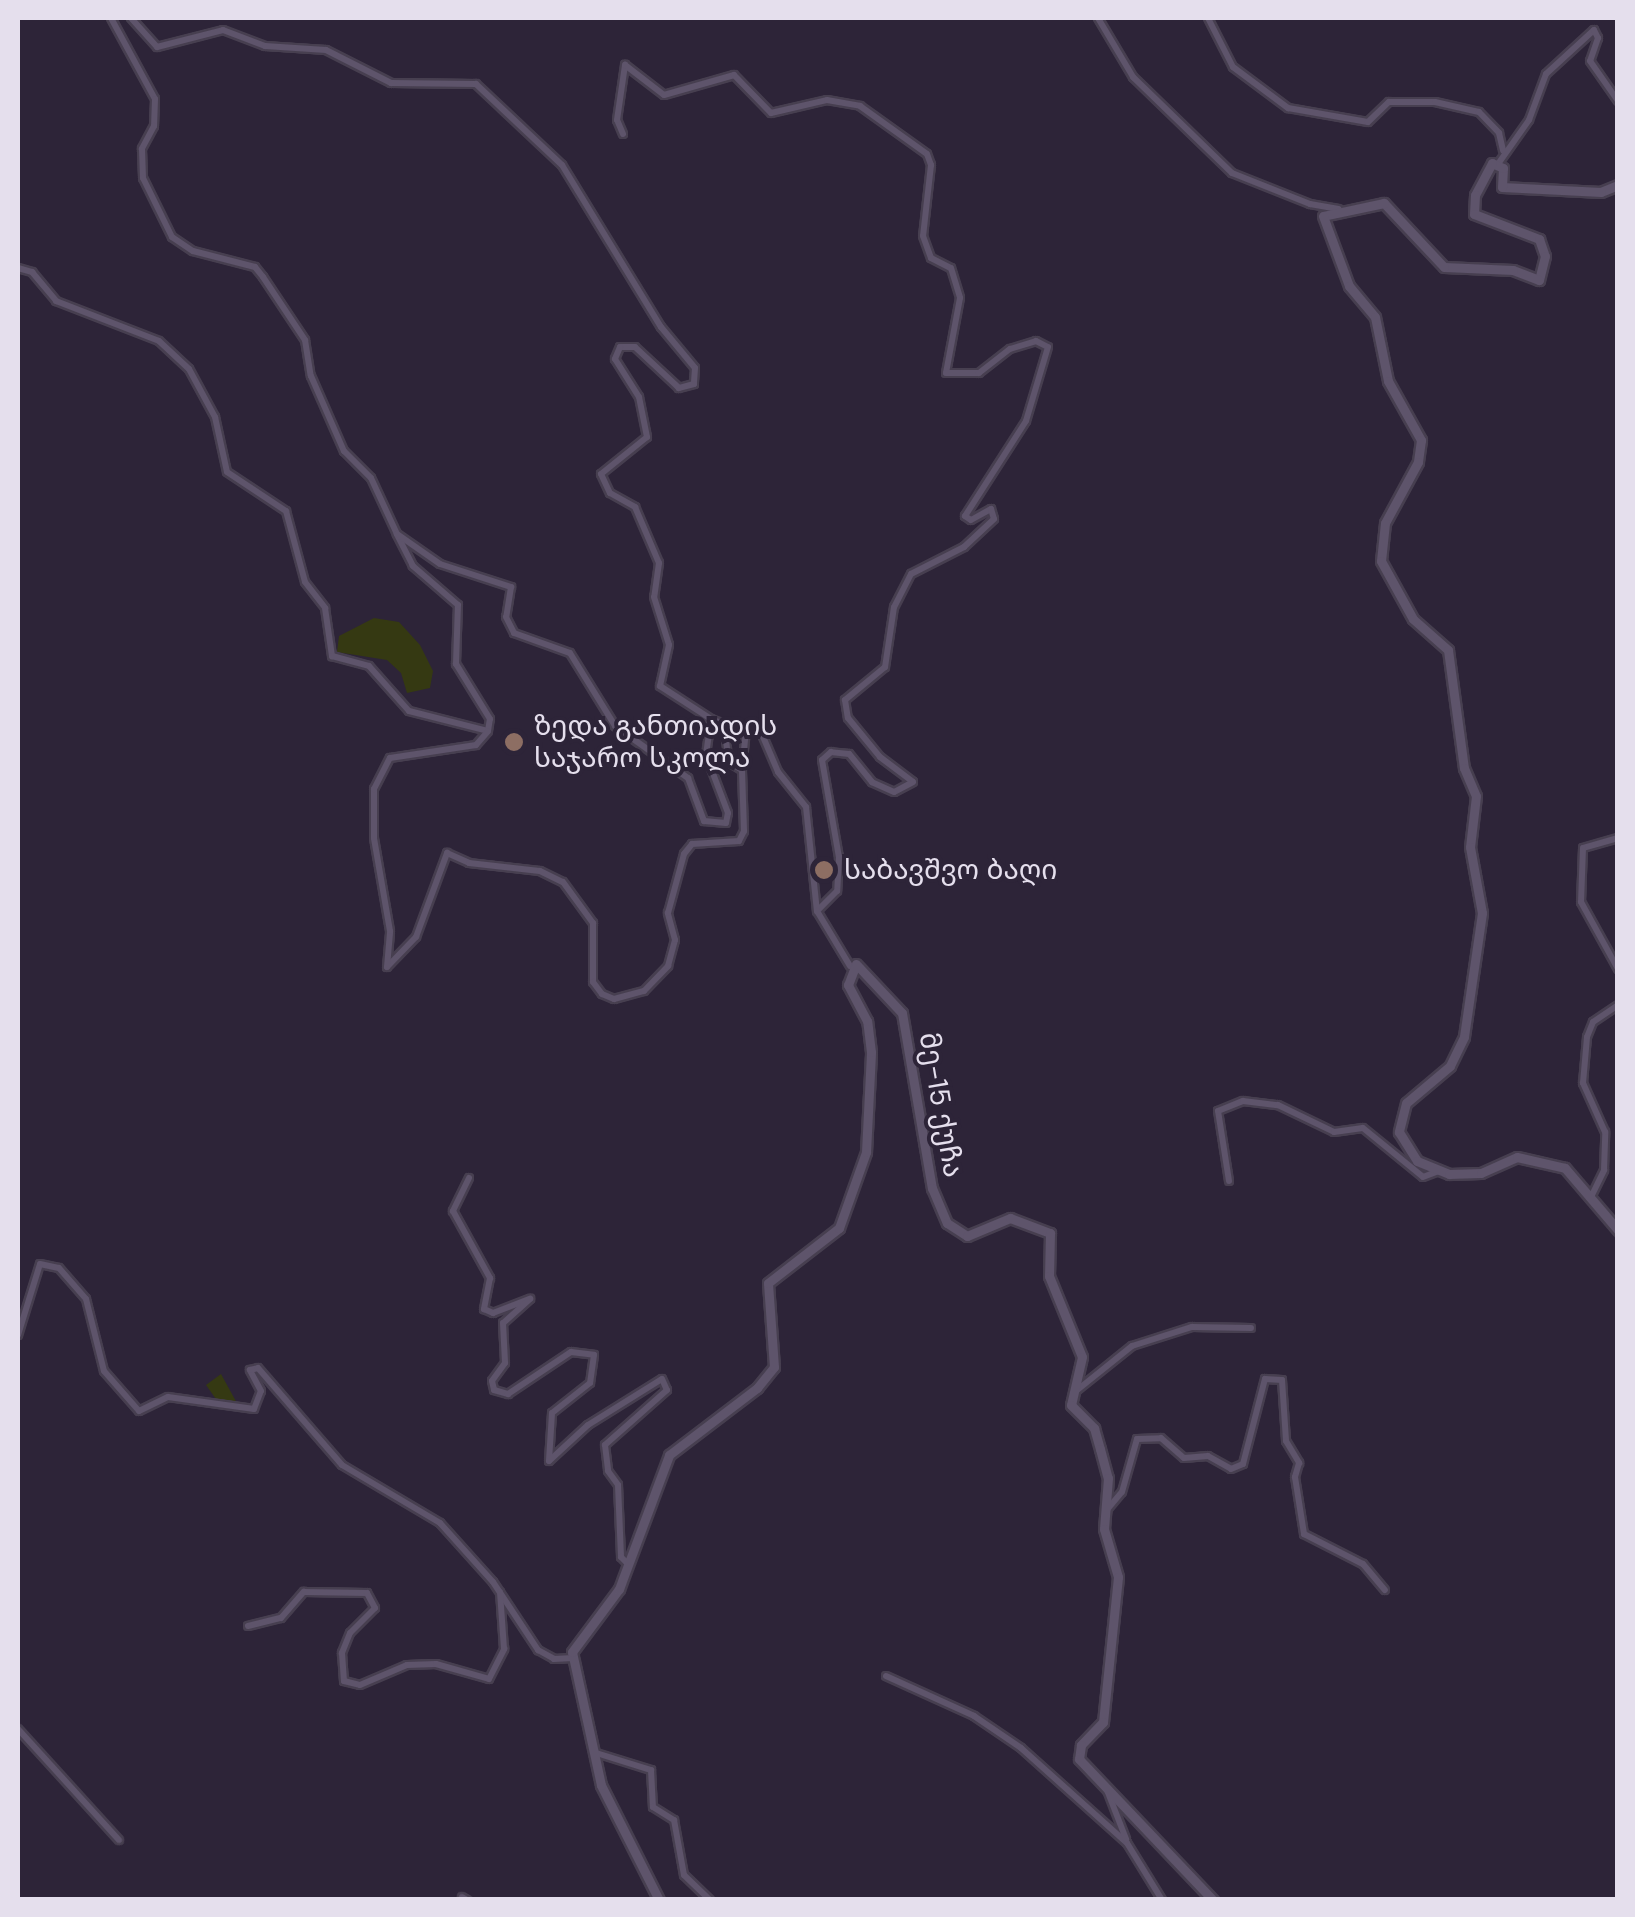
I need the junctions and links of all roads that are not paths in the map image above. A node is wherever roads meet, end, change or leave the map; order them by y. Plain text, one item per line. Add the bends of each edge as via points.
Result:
1 (120, 18) edge
2 (132, 18) edge
3 (1098, 18) edge
4 (1208, 18) edge
5 (112, 21) edge
6 (1618, 101) edge
7 (623, 134) dead end
8 (1503, 151) junction
9 (1498, 164) junction
10 (1618, 185) edge
11 (1339, 209) junction
12 (18, 268) edge
13 (397, 534) junction
14 (712, 719) junction
15 (488, 731) junction
16 (742, 770) junction
17 (1618, 838) edge
18 (818, 911) junction
19 (850, 966) junction
20 (1618, 968) edge
21 (1618, 1005) edge
22 (1440, 1171) junction
23 (469, 1178) dead end
24 (1229, 1181) dead end
25 (1592, 1195) junction
26 (1618, 1230) edge
27 (1251, 1328) dead end
28 (18, 1334) edge
29 (1072, 1395) junction
30 (1105, 1513) junction
31 (629, 1565) junction
32 (1385, 1590) dead end
33 (500, 1591) junction
34 (248, 1626) dead end
35 (573, 1658) junction
36 (886, 1676) dead end
37 (18, 1729) edge
38 (592, 1752) junction
39 (1104, 1785) junction
40 (119, 1840) dead end
41 (1128, 1844) junction
42 (659, 1900) edge
43 (710, 1900) edge
44 (1162, 1900) edge
45 (1213, 1900) edge

1 - 5 street
2 - 14 street via 157,47 223,30 265,46 326,50 392,83 476,84 562,165 660,328 695,368 694,384 679,388 634,347 620,347 615,359 639,397 647,437 600,474 610,493 635,507 658,563 654,596 670,646 660,686
3 - 11 street via 1133,78 1232,173
4 - 8 street via 1233,66 1288,108 1368,122 1388,102 1461,107 1489,122
5 - 13 street via 155,100 143,178 172,237 206,256 254,267 264,277 305,340 311,376 344,451 371,478
6 - 8 street via 1590,61 1594,30 1546,74 1528,120
7 - 18 street via 616,120 625,65 664,95 734,75 777,115 827,100 860,106 927,154 932,165 923,236 931,258 951,268 960,298 946,373 979,373 1010,348 1036,341 1048,348 1026,421 965,516 970,520 990,510 994,519 964,547 911,574 894,607 884,667 845,700 848,718 880,758 913,782 894,792 872,782 849,754 831,752 822,760 839,858 838,892
8 - 9 street
9 - 10 street via 1502,187 1601,192
9 - 11 street via 1492,163 1475,195 1474,214 1539,240 1545,256 1539,280 1512,270 1444,267 1384,203
11 - 22 street via 1324,214 1324,230 1350,286 1376,317 1388,381 1421,440 1418,462 1385,523 1381,561 1413,619 1448,650 1464,768 1476,796 1470,846 1481,925 1464,1038 1450,1066 1406,1103 1399,1118 1412,1156
12 - 15 street via 89,318 159,341 189,369 215,417 227,472 286,511 305,582 326,608 336,660 370,666 409,710
13 - 14 street via 440,564 511,586 506,616 514,633 570,652 615,726 688,778 704,822 716,826 726,823 728,813 706,755
13 - 15 street via 413,566 458,606 456,664 490,719
14 - 16 street via 724,724 729,762
15 - 16 street via 476,745 390,758 374,789 374,838 390,931 387,967 416,937 446,853 469,863 540,870 563,882 593,923 594,982 602,994 614,999 644,991 668,966 675,940 668,913 684,854 692,844 739,841 744,832
16 - 18 street via 746,730 758,725 778,772 806,807
17 - 20 street via 1583,848 1580,902
18 - 19 street
19 - 29 street, მე-15 ქუჩა via 870,972 902,1013 932,1188 947,1223 967,1236 1010,1218 1050,1233 1049,1276 1082,1357
19 - 31 street via 851,996 867,1022 871,1052 860,1175 832,1238 768,1283 774,1367 668,1455
21 - 25 street via 1593,1022 1588,1037 1583,1083 1605,1132 1604,1170
22 - 24 street via 1424,1177 1363,1128 1334,1132 1278,1105 1243,1101 1218,1110
22 - 25 street via 1481,1174 1517,1156 1532,1157 1565,1168
23 - 31 street via 453,1210 490,1278 484,1309 493,1313 530,1299 503,1323 505,1363 494,1390 508,1394 571,1352 594,1356 590,1383 552,1412 549,1461 588,1426 662,1379 667,1390 606,1445 608,1471 618,1486 621,1557
25 - 26 street
27 - 29 street via 1192,1327 1132,1346
28 - 33 street via 40,1264 59,1268 86,1299 104,1372 140,1411 168,1397 254,1409 261,1391 250,1370 258,1368 342,1464 440,1523
29 - 30 street via 1072,1410 1094,1428 1108,1478
30 - 32 street via 1122,1492 1137,1440 1161,1438 1184,1458 1208,1456 1231,1469 1243,1464 1265,1379 1282,1380 1304,1534 1363,1564
30 - 39 street via 1118,1592 1103,1722 1079,1754
31 - 35 street via 612,1601 573,1647
33 - 34 street via 504,1649 489,1679 436,1664 407,1665 360,1685 344,1681 342,1653 350,1633 375,1608 367,1593 304,1592 281,1618
33 - 35 street via 538,1650 554,1659
35 - 38 street
36 - 41 street via 974,1716 1021,1748
37 - 40 street
38 - 42 street
38 - 43 street via 651,1770 653,1807 674,1820 684,1875
39 - 41 street
39 - 45 street
41 - 44 street

